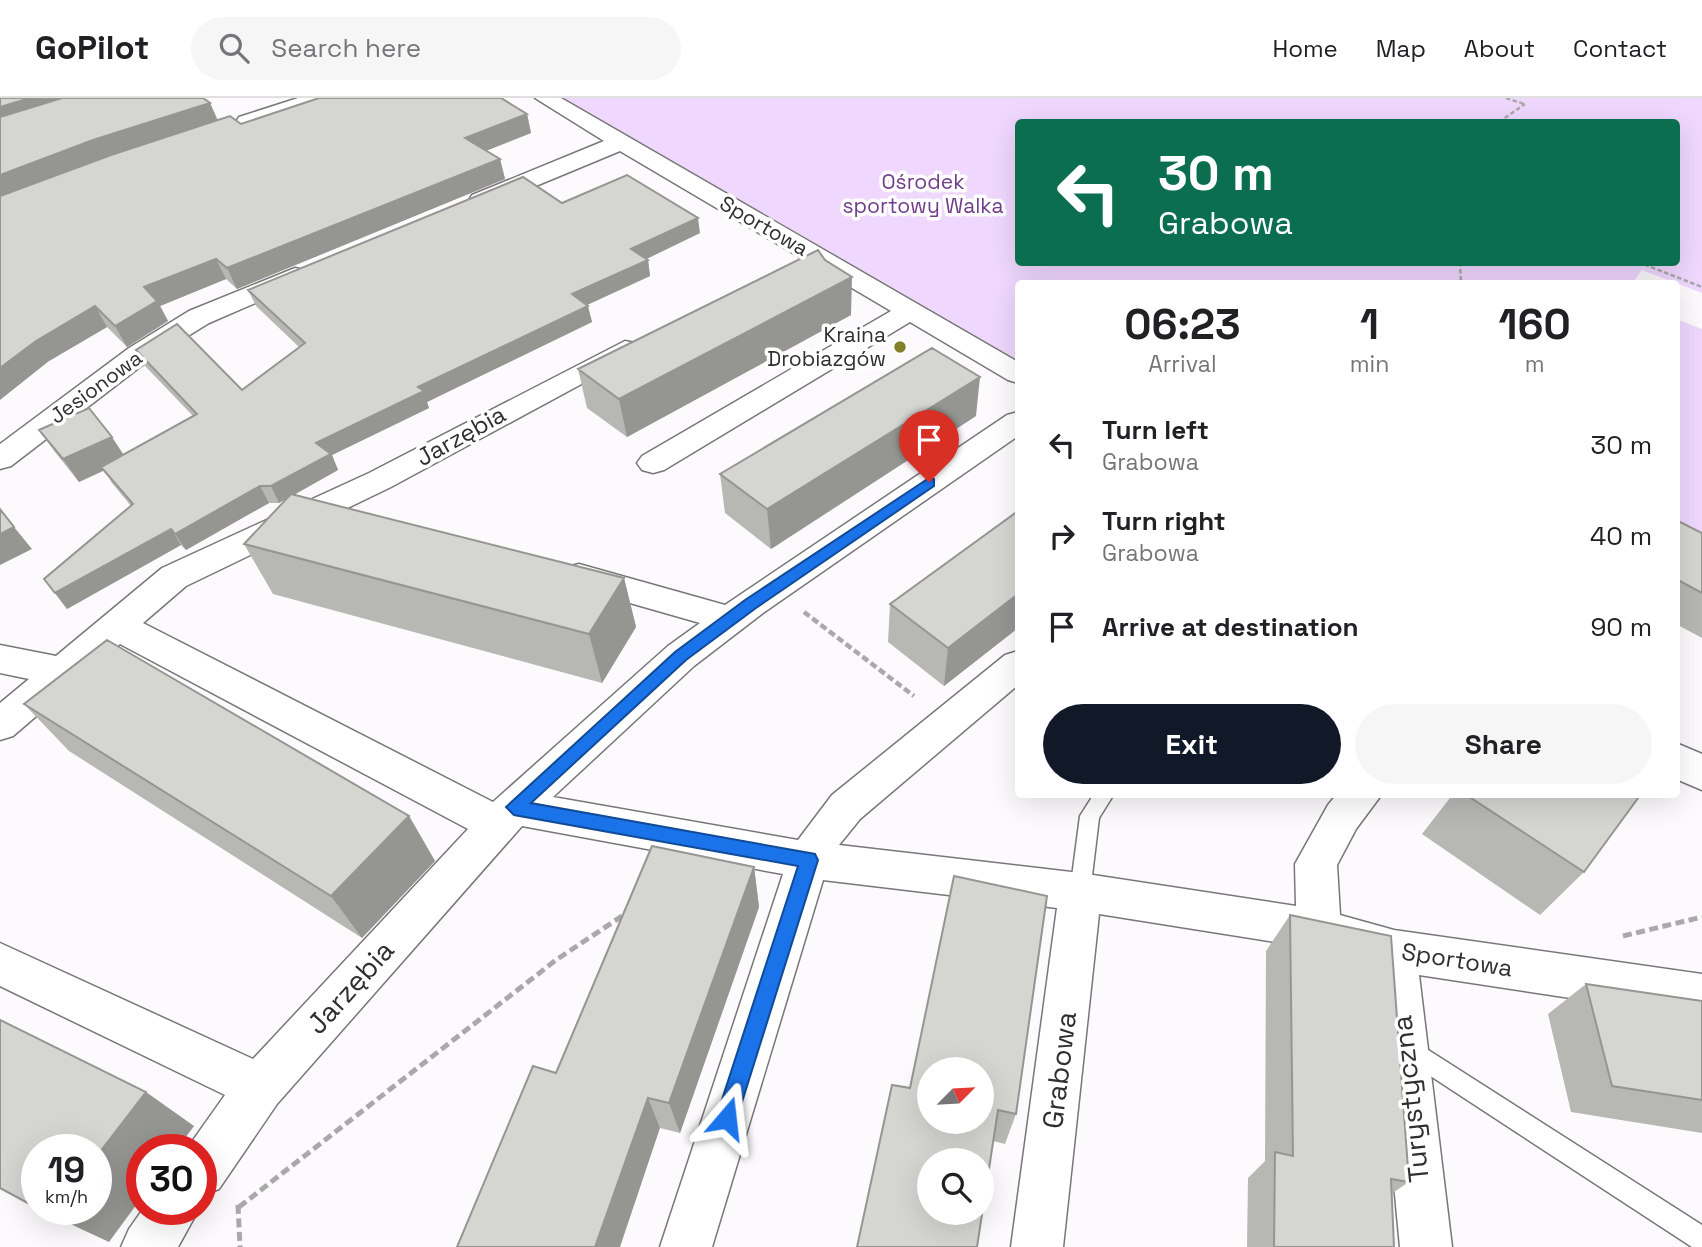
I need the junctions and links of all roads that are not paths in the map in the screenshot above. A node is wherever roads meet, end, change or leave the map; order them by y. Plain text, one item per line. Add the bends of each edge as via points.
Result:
1 (319, 98) edge
2 (546, 98) edge
3 (229, 128) edge
4 (622, 142) junction
5 (456, 210) edge
6 (318, 266) edge
7 (910, 311) junction
8 (652, 335) edge
9 (1015, 372) edge
10 (1015, 424) edge
11 (0, 459) edge
12 (653, 463) dead end
13 (325, 505) junction
14 (377, 520) edge
15 (547, 567) edge
16 (730, 619) junction
17 (116, 625) junction
18 (0, 659) edge
19 (1015, 667) edge
20 (60, 671) junction
21 (0, 725) edge
22 (1680, 761) edge
23 (1702, 774) edge
24 (1102, 798) edge
25 (1359, 798) edge
26 (505, 816) junction
27 (808, 860) junction
28 (1080, 892) junction
29 (1319, 929) junction
30 (1394, 951) junction
31 (0, 964) edge
32 (1702, 996) edge
33 (1404, 1046) junction
34 (260, 1087) junction
35 (217, 1148) edge
36 (163, 1225) edge
37 (1702, 1238) edge
38 (147, 1247) edge
39 (685, 1247) edge
40 (1037, 1247) edge
41 (1426, 1247) edge

1 - 3 street
2 - 4 street, Sportowa
4 - 5 street
4 - 7 street, Sportowa via 801,261
6 - 11 street, Jesionowa via 189,323 139,354
7 - 9 street, Sportowa
7 - 12 street
8 - 13 street, Jarzębia via 380,481
10 - 16 street
13 - 14 street
13 - 17 street, Jarzębia via 174,577
15 - 16 street
16 - 26 street via 681,656
17 - 20 street, Jarzębia
17 - 26 street
18 - 20 street
19 - 27 street via 846,807
20 - 21 street, Jarzębia
22 - 23 street
24 - 28 lane via 1090,816
25 - 29 street via 1342,817 1316,864
26 - 27 street
26 - 34 street, Jarzębia
27 - 28 street
27 - 39 street
28 - 29 street
28 - 40 street, Grabowa
29 - 30 street, Sportowa
30 - 32 street, Sportowa
30 - 33 street, Turystyczna
31 - 34 street
33 - 37 lane
33 - 41 street, Turystyczna
34 - 35 street, Jarzębia
36 - 38 street

